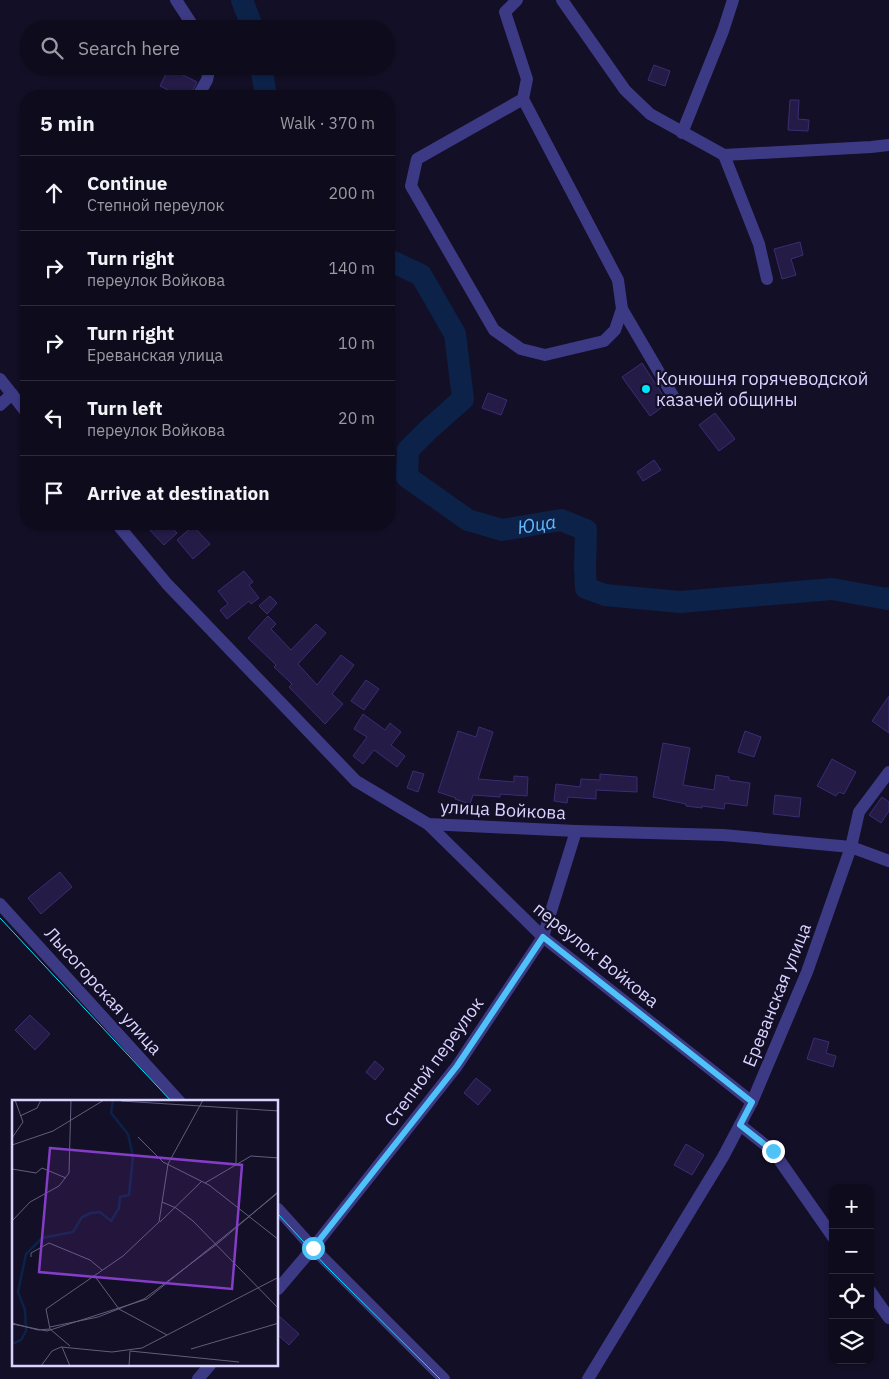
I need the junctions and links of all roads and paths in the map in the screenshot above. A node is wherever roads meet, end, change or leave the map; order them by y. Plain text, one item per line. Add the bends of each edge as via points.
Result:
1 (176, 0) edge
2 (517, 0) edge
3 (562, 0) edge
4 (733, 0) edge
5 (189, 20) edge
6 (208, 75) edge
7 (201, 90) edge
8 (523, 99) junction
9 (682, 133) junction
10 (889, 145) edge
11 (724, 155) junction
12 (767, 279) dead end
13 (622, 309) junction
14 (0, 379) edge
15 (12, 394) junction
16 (676, 401) dead end
17 (20, 404) edge
18 (0, 405) edge
19 (122, 530) edge
20 (889, 772) edge
21 (428, 824) junction
22 (576, 832) junction
23 (851, 847) junction
24 (889, 861) edge
25 (0, 904) edge
26 (543, 937) junction
27 (178, 1100) edge
28 (752, 1102) junction
29 (740, 1125) junction
30 (279, 1210) edge
31 (829, 1232) edge
32 (313, 1248) junction
33 (279, 1288) edge
34 (874, 1297) edge
35 (889, 1318) edge
36 (209, 1366) edge
37 (198, 1379) edge
38 (444, 1379) edge
39 (588, 1379) edge

1 - 5 street
2 - 8 street via 505,12 527,79
3 - 9 street via 625,90 650,114
4 - 9 street
6 - 7 street
8 - 13 street via 618,280
8 - 13 street via 417,159 411,186 494,330 521,349 545,355 604,341 615,330
9 - 11 street
10 - 11 street
11 - 12 street via 759,244
13 - 16 street
14 - 15 street
15 - 17 street
15 - 18 street
19 - 21 street, улица Войкова via 167,584 356,782
20 - 23 street, Ереванская улица via 860,812
21 - 22 street, улица Войкова
21 - 26 street, переулок Войкова
22 - 23 street, улица Войкова via 723,835
22 - 26 street, Степной переулок
23 - 24 street, улица Войкова
23 - 28 street, Ереванская улица via 807,972
25 - 27 street, Лысогорская улица
26 - 28 street, переулок Войкова
26 - 32 street, Степной переулок via 457,1066
28 - 29 street, Ереванская улица
29 - 31 street via 773,1151
29 - 39 street, Ереванская улица
30 - 32 street
32 - 33 street, Степной переулок
32 - 38 street
34 - 35 street
36 - 37 street

